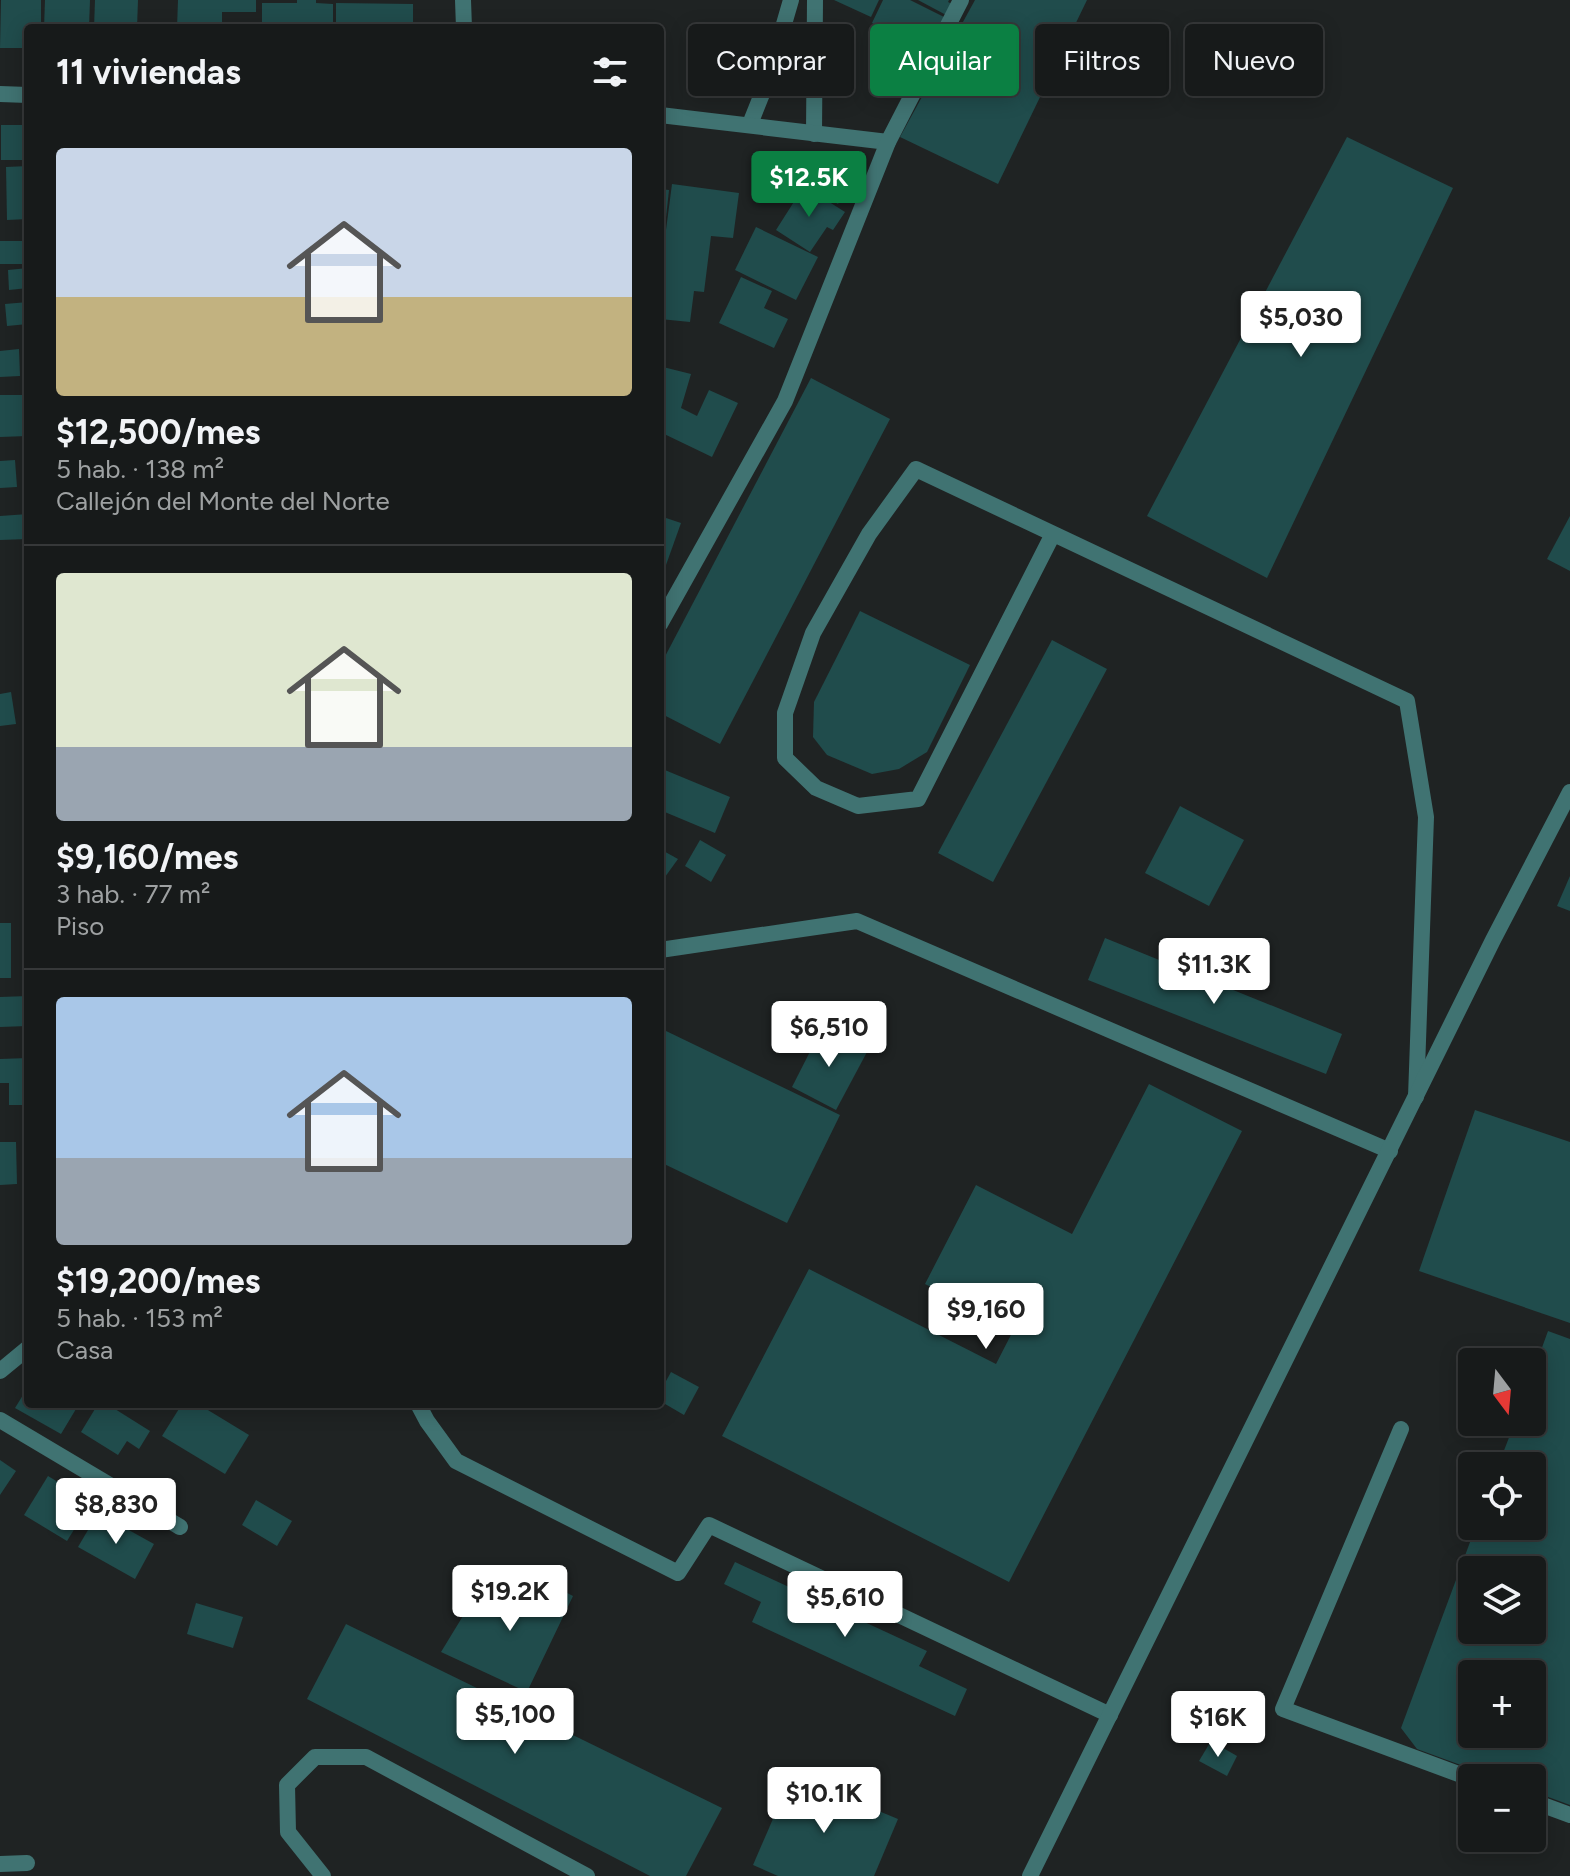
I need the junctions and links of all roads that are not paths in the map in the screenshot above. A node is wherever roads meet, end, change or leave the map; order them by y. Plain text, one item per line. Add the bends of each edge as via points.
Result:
1 (463, 0) edge
2 (791, 0) edge
3 (815, 0) edge
4 (961, 0) edge
5 (464, 24) edge
6 (0, 94) edge
7 (24, 95) edge
8 (664, 115) edge
9 (750, 124) junction
10 (814, 134) junction
11 (888, 142) junction
12 (1053, 534) junction
13 (664, 617) edge
14 (1570, 792) edge
15 (664, 949) edge
16 (1416, 1099) junction
17 (1390, 1151) junction
18 (24, 1351) edge
19 (0, 1371) edge
20 (420, 1408) edge
21 (0, 1420) edge
22 (1401, 1429) dead end
23 (180, 1527) dead end
24 (1110, 1715) junction
25 (1458, 1774) edge
26 (1546, 1806) edge
27 (1570, 1815) edge
28 (27, 1863) dead end
29 (0, 1864) edge
30 (323, 1876) edge
31 (587, 1876) edge
32 (1030, 1876) edge

1 - 5 street
2 - 9 street
3 - 10 street
4 - 11 street
6 - 7 street
8 - 9 street
9 - 10 street
10 - 11 street
11 - 13 street via 785,401
12 - 12 street via 916,469 869,534 813,633 785,713 785,758 816,788 858,806 918,799
12 - 16 street via 1407,701 1426,817
14 - 16 street
15 - 17 street via 857,921
16 - 17 street
17 - 24 street
18 - 19 street
20 - 24 street via 456,1461 678,1573 709,1525
21 - 23 street
22 - 25 street via 1283,1709
24 - 32 street
26 - 27 street
28 - 29 street
30 - 31 street via 288,1832 287,1785 315,1757 366,1757

